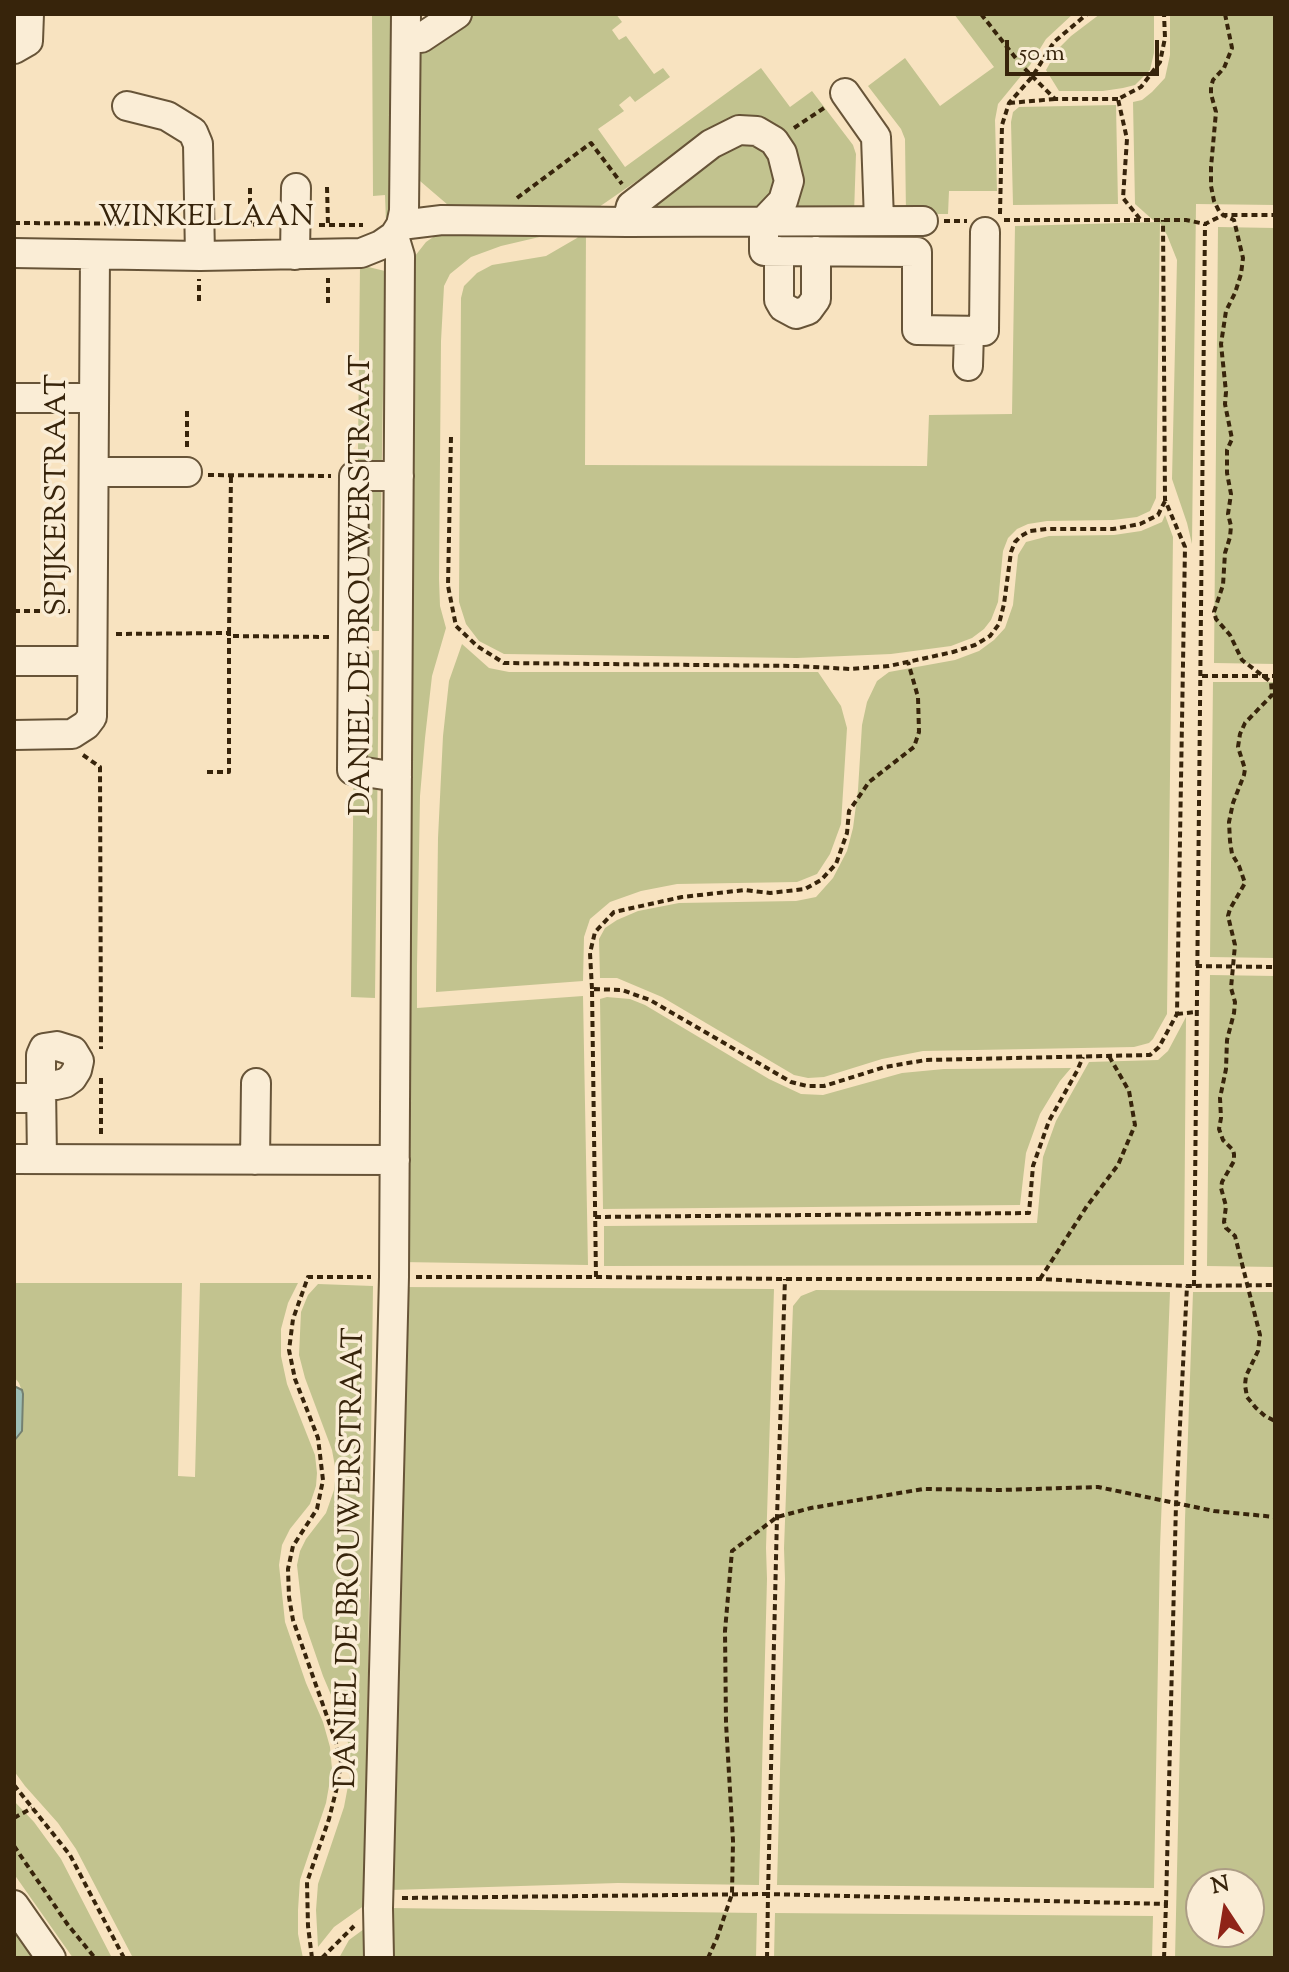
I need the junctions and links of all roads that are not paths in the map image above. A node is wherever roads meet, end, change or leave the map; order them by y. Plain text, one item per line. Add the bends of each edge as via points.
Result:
1 (29, 14) edge
2 (457, 14) edge
3 (406, 26) edge
4 (14, 49) edge
5 (845, 93) road end
6 (127, 106) dead end
7 (296, 188) dead end
8 (631, 212) junction
9 (764, 221) junction
10 (886, 221) junction
11 (923, 221) road end
12 (977, 226) road end
13 (397, 230) junction
14 (779, 251) junction
15 (816, 251) junction
16 (894, 251) junction
17 (14, 253) edge
18 (95, 255) junction
19 (295, 255) junction
20 (200, 256) junction
21 (969, 331) junction
22 (968, 366) dead end
23 (14, 398) edge
24 (94, 398) junction
25 (95, 472) junction
26 (187, 472) road end
27 (399, 476) junction
28 (92, 636) junction
29 (14, 661) edge
30 (14, 735) edge
31 (397, 777) junction
32 (256, 1083) dead end
33 (32, 1094) edge
34 (28, 1159) edge
35 (255, 1160) junction
36 (395, 1160) junction
37 (14, 1905) edge
38 (51, 1958) edge
39 (379, 1958) edge

1 - 4 street via 28,41
2 - 3 street via 421,38
3 - 13 street, DANIEL DE BROUWERSTRAAT via 404,211
5 - 10 street via 876,137
6 - 20 street via 167,116 193,132 198,144
7 - 19 street
8 - 9 street, WINKELLAAN
8 - 9 street via 711,144 739,130 757,131 782,153 789,181 783,201
8 - 13 street, WINKELLAAN via 442,220
9 - 10 street, WINKELLAAN
9 - 14 street via 764,251
10 - 11 street, WINKELLAAN
10 - 16 street
12 - 21 street via 984,331
13 - 19 street, WINKELLAAN via 381,245 361,253
13 - 27 street, DANIEL DE BROUWERSTRAAT
14 - 15 street
14 - 15 street via 779,300 796,314 816,299
15 - 16 street
16 - 21 street via 917,252 917,330
17 - 18 street, WINKELLAAN
18 - 20 street, WINKELLAAN
18 - 24 street, SPIJKERSTRAAT
19 - 20 street, WINKELLAAN
21 - 22 street
23 - 24 street
24 - 25 street, SPIJKERSTRAAT
25 - 26 street
25 - 28 street, SPIJKERSTRAAT
27 - 31 street, DANIEL DE BROUWERSTRAAT
27 - 31 street via 354,476 352,770
28 - 29 street
28 - 30 street, SPIJKERSTRAAT via 92,717 86,725 72,734
31 - 36 street, DANIEL DE BROUWERSTRAAT
32 - 35 street
33 - 34 street
34 - 35 street
35 - 36 street
36 - 39 street, DANIEL DE BROUWERSTRAAT
37 - 38 street

